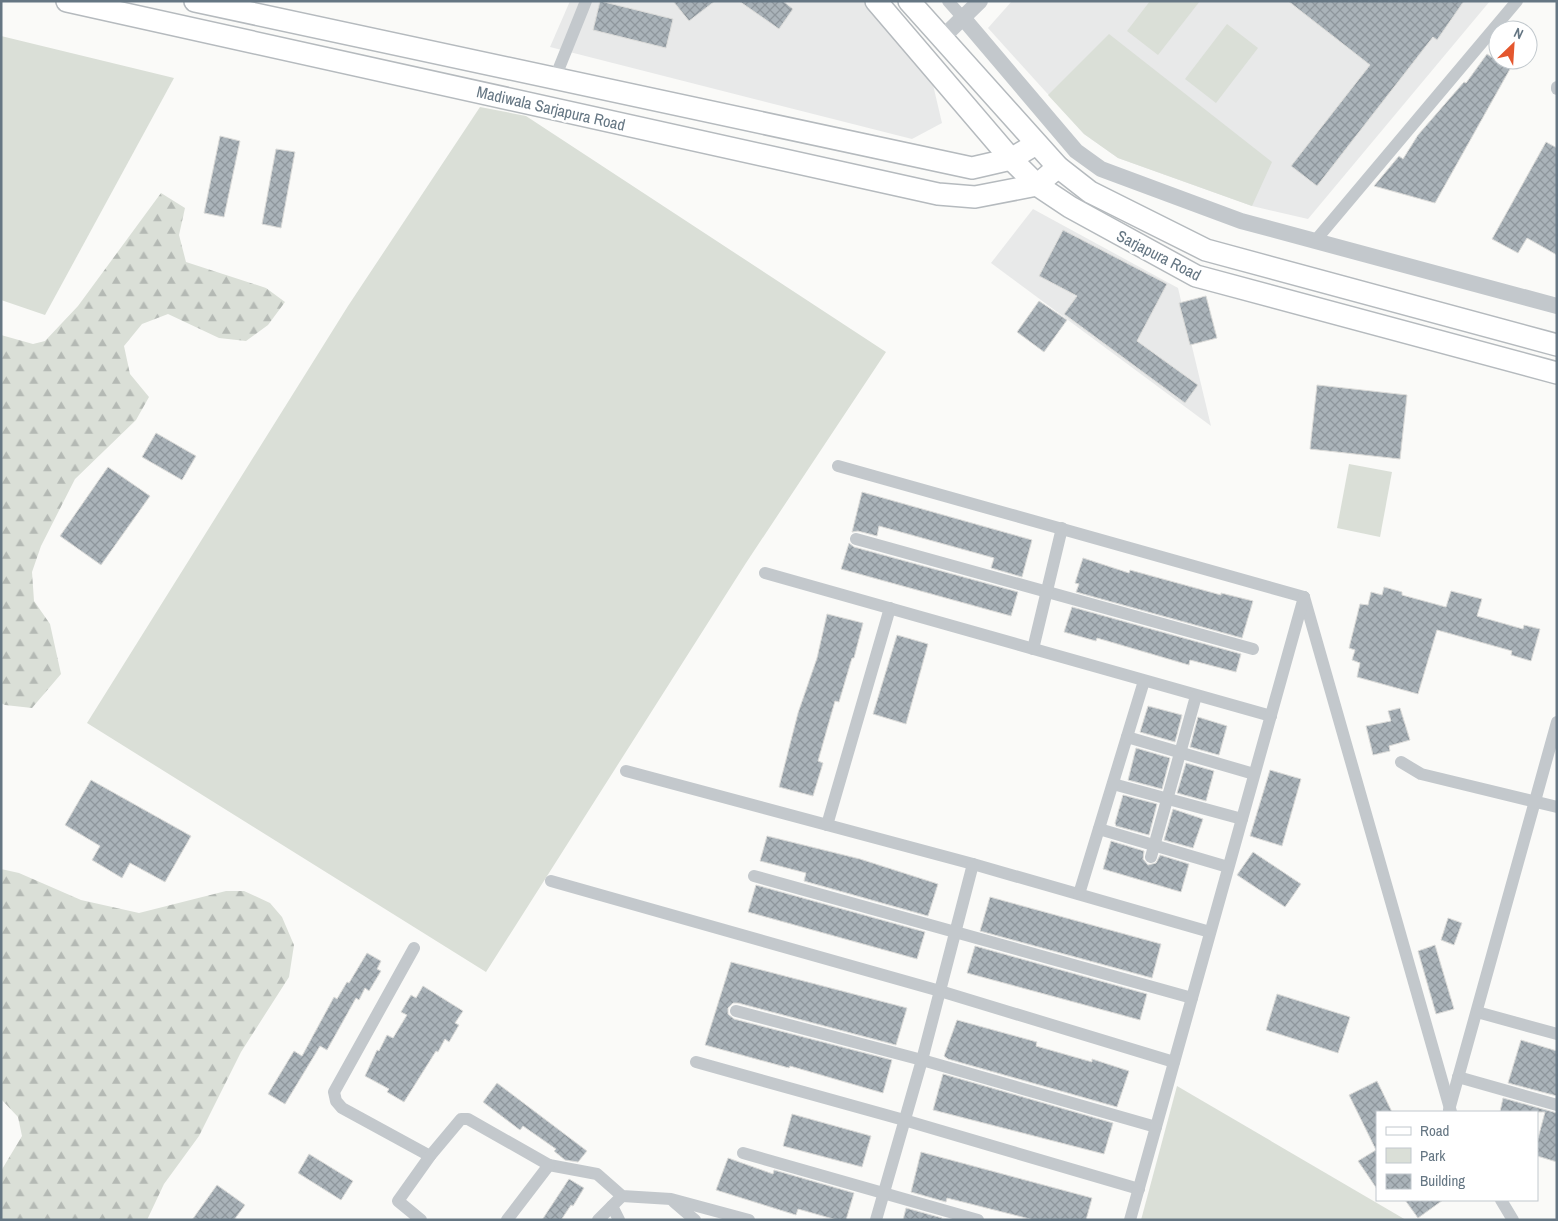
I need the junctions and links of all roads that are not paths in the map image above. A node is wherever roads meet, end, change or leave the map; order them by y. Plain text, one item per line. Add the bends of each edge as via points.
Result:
1 (67, 1) edge
2 (195, 1) edge
3 (586, 1) edge
4 (876, 1) edge
5 (909, 1) edge
6 (948, 1) edge
7 (980, 1) edge
8 (1517, 1) edge
9 (964, 19) junction
10 (942, 38) junction
11 (555, 78) junction
12 (1036, 144) junction
13 (1012, 159) junction
14 (1058, 167) junction
15 (1037, 184) junction
16 (1315, 240) junction
17 (1557, 306) edge
18 (1557, 345) edge
19 (1557, 373) edge
20 (838, 466) dead end
21 (1062, 528) junction
22 (856, 539) dead end
23 (765, 573) dead end
24 (1046, 591) junction
25 (1304, 596) junction
26 (890, 608) junction
27 (1253, 648) dead end
28 (1033, 649) junction
29 (1144, 681) junction
30 (1196, 696) junction
31 (1271, 716) junction
32 (1557, 722) edge
33 (1127, 737) junction
34 (1180, 753) junction
35 (1401, 762) dead end
36 (626, 771) dead end
37 (1254, 774) junction
38 (1113, 784) junction
39 (1168, 799) junction
40 (1535, 801) junction
41 (1557, 807) edge
42 (1242, 819) junction
43 (826, 825) junction
44 (1099, 829) junction
45 (1153, 851) junction
46 (974, 864) junction
47 (1228, 867) junction
48 (754, 876) dead end
49 (551, 881) dead end
50 (1079, 894) junction
51 (1210, 932) junction
52 (955, 933) junction
53 (414, 948) dead end
54 (940, 990) junction
55 (1192, 998) junction
56 (736, 1011) dead end
57 (1477, 1012) junction
58 (1557, 1034) edge
59 (922, 1060) junction
60 (696, 1062) dead end
61 (1174, 1062) junction
62 (1458, 1077) junction
63 (1557, 1105) edge
64 (1450, 1111) edge
65 (904, 1120) junction
66 (1156, 1127) junction
67 (744, 1153) dead end
68 (430, 1156) junction
69 (549, 1165) junction
70 (1139, 1189) junction
71 (883, 1193) junction
72 (622, 1196) junction
73 (671, 1199) junction
74 (1502, 1201) edge
75 (612, 1206) junction
76 (421, 1220) edge
77 (507, 1220) edge
78 (598, 1220) edge
79 (619, 1220) edge
80 (695, 1220) edge
81 (749, 1220) edge
82 (876, 1220) edge
83 (978, 1220) edge
84 (1130, 1220) edge
85 (1513, 1220) edge

1 - 15 main road, Madiwala Sarjapura Road via 938,194 975,197
2 - 11 main road, Madiwala Sarjapura Road
3 - 11 street
4 - 13 main road, Sarjapura Road
5 - 10 main road, Sarjapura Road
6 - 9 street
7 - 9 street
8 - 16 street
9 - 10 street
9 - 16 street via 1076,151 1101,169 1241,221
10 - 12 main road, Sarjapura Road
11 - 13 main road, Madiwala Sarjapura Road via 972,168
12 - 13 main road, Madiwala Sarjapura Road
12 - 14 main road, Sarjapura Road
13 - 15 main road, Sarjapura Road
14 - 15 main road
14 - 18 main road, Sarjapura Road via 1090,192 1206,250
15 - 19 main road, Sarjapura Road via 1070,207 1196,276
16 - 17 street
20 - 21 street
21 - 24 street
21 - 25 street
22 - 24 street
23 - 26 street
24 - 27 street
24 - 28 street
25 - 31 street
25 - 64 street
26 - 28 street
26 - 43 street
28 - 29 street
29 - 30 street
29 - 33 street
30 - 31 street
30 - 34 street
31 - 37 street
32 - 40 street
33 - 34 street
33 - 38 street
34 - 37 street
34 - 39 street
35 - 40 street via 1422,774
36 - 43 street
37 - 42 street
38 - 39 street
38 - 44 street
39 - 42 street
39 - 45 street
40 - 41 street
40 - 57 street
42 - 47 street
43 - 46 street
44 - 45 street
44 - 50 street
45 - 47 street
46 - 50 street
46 - 52 street
47 - 51 street
48 - 52 street
49 - 54 street
50 - 51 street
51 - 55 street
52 - 54 street
52 - 55 street
53 - 68 street via 334,1092 342,1108
54 - 59 street
54 - 61 street
55 - 61 street
56 - 59 street
57 - 58 street
57 - 62 street
59 - 65 street
59 - 66 street
60 - 65 street
61 - 66 street
62 - 63 street
62 - 64 street
65 - 70 street
65 - 71 street
66 - 70 street
67 - 71 street
68 - 69 street via 456,1123 468,1119
68 - 76 street via 398,1201
69 - 72 street via 597,1174
69 - 77 street
70 - 84 street
71 - 82 street
71 - 83 street
72 - 73 street
72 - 75 street
73 - 80 street
73 - 81 street
74 - 85 street
75 - 78 street
75 - 79 street

